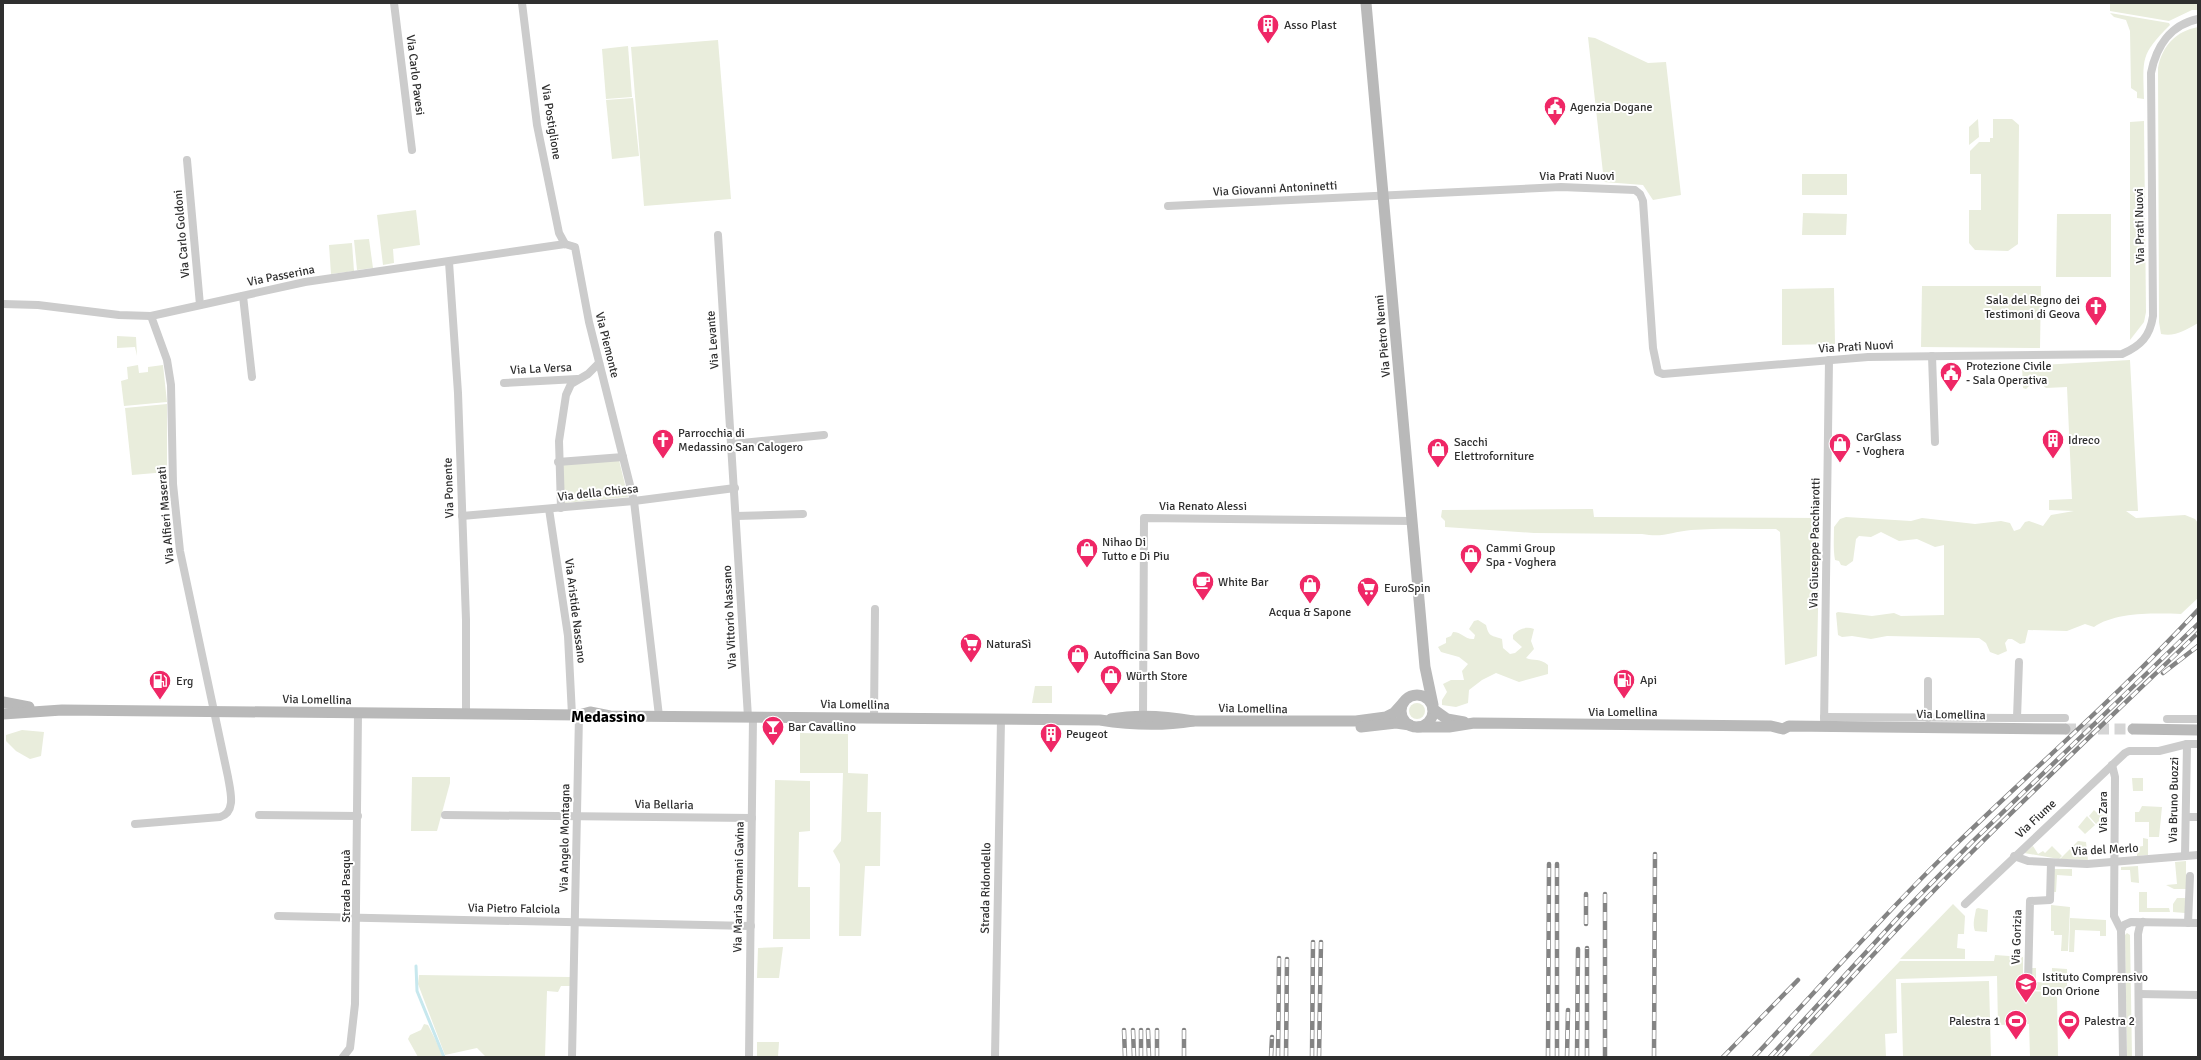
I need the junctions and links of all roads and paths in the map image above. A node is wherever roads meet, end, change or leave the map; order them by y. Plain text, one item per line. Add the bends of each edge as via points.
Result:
1 (394, 3) edge
2 (522, 3) edge
3 (1366, 3) edge
4 (2198, 19) edge
5 (412, 150) dead end
6 (187, 160) dead end
7 (1383, 196) junction
8 (1168, 206) dead end
9 (718, 235) dead end
10 (565, 244) junction
11 (450, 262) junction
12 (243, 296) junction
13 (3, 304) edge
14 (200, 305) junction
15 (151, 316) junction
16 (1932, 356) junction
17 (1829, 360) junction
18 (599, 363) junction
19 (252, 377) dead end
20 (579, 379) junction
21 (504, 383) dead end
22 (824, 435) dead end
23 (1935, 442) dead end
24 (732, 444) junction
25 (623, 457) junction
26 (558, 462) junction
27 (735, 488) junction
28 (634, 501) junction
29 (561, 508) junction
30 (549, 509) junction
31 (802, 514) dead end
32 (462, 516) junction
33 (736, 516) junction
34 (1413, 521) junction
35 (875, 609) dead end
36 (2019, 662) dead end
37 (1425, 667) junction
38 (1928, 681) dead end
39 (1407, 700) junction
40 (3, 702) edge
41 (1433, 707) junction
42 (53, 710) junction
43 (214, 712) junction
44 (358, 713) junction
45 (3, 714) edge
46 (466, 714) junction
47 (577, 715) junction
48 (659, 716) junction
49 (751, 717) junction
50 (1143, 717) junction
51 (874, 718) junction
52 (1928, 718) junction
53 (2018, 718) junction
54 (1001, 719) junction
55 (2167, 719) dead end
56 (2198, 719) edge
57 (1100, 720) junction
58 (1193, 721) junction
59 (1824, 722) junction
60 (1312, 723) junction
61 (1474, 723) junction
62 (2065, 724) joint
63 (1414, 726) junction
64 (2132, 729) tunnel mouth
65 (2198, 730) edge
66 (2187, 744) junction
67 (2198, 744) edge
68 (2112, 765) junction
69 (259, 815) dead end
70 (446, 815) dead end
71 (358, 816) junction
72 (576, 816) junction
73 (2186, 817) junction
74 (2198, 817) edge
75 (752, 818) junction
76 (135, 824) dead end
77 (2198, 855) edge
78 (2014, 856) junction
79 (2185, 856) junction
80 (2115, 862) junction
81 (2051, 863) junction
82 (2190, 876) dead end
83 (1965, 904) dead end
84 (278, 916) dead end
85 (358, 918) junction
86 (576, 922) junction
87 (2143, 922) junction
88 (2188, 923) junction
89 (2198, 923) edge
90 (751, 926) junction
91 (2121, 930) junction
92 (2028, 983) dead end
93 (2139, 994) junction
94 (2198, 995) edge
95 (343, 1057) edge
96 (572, 1057) edge
97 (749, 1057) edge
98 (995, 1057) edge
99 (2123, 1057) edge
100 (2139, 1057) edge

1 - 5 street, Via Carlo Pavesi
2 - 10 street, Via Postiglione via 537,125 559,233
3 - 7 main road, Via Pietro Nenni
4 - 16 street, Via Prati Nuovi via 2182,24 2164,40 2154,57 2151,73 2153,303 2151,328 2146,338 2134,349 2122,354
6 - 14 street, Via Carlo Goldoni
7 - 8 street, Via Giovanni Antoninetti
7 - 17 street, Via Prati Nuovi via 1561,187 1635,190 1643,201 1658,372 1684,373
7 - 34 main road, Via Pietro Nenni
9 - 24 street, Via Levante
10 - 11 street, Via Passerina
10 - 18 street, Via Piemonte via 575,247
11 - 12 street, Via Passerina via 305,282
11 - 32 street, Via Ponente
12 - 14 street, Via Passerina
12 - 19 street
13 - 15 street, Via Passerina
14 - 15 street, Via Passerina
15 - 43 street, Via Alfieri Maserati via 167,360 171,385 173,484 180,551
16 - 17 street, Via Prati Nuovi
16 - 23 street
17 - 59 street, Via Giuseppe Pacchiarotti
18 - 20 street
18 - 25 street, Via Piemonte
20 - 21 street, Via La Versa
20 - 26 street via 570,384 566,395 561,418
22 - 24 street
24 - 27 street, Via Vittorio Nassano
25 - 26 street
25 - 28 street, Via Piemonte
26 - 29 street
27 - 28 street, Via della Chiesa
27 - 33 street, Via Vittorio Nassano
28 - 29 street, Via della Chiesa
28 - 48 street
29 - 30 street, Via della Chiesa
30 - 32 street, Via della Chiesa
30 - 47 street, Via Aristide Nassano
31 - 33 street
32 - 46 street, Via Ponente via 468,658
33 - 49 street, Via Vittorio Nassano
34 - 37 main road, Via Pietro Nenni
34 - 50 street, Via Renato Alessi via 1144,518
35 - 51 street
36 - 53 street
37 - 39 main road, Via Pietro Nenni via 1420,682
37 - 41 main road, Via Pietro Nenni
38 - 52 street, Via Lomellina
39 - 41 main road, Via Lomellina via 1421,695 1430,701
39 - 60 main road, Via Lomellina via 1394,713 1379,719
39 - 63 main road via 1402,715
40 - 42 main road
41 - 61 main road, Via Lomellina via 1447,719
41 - 63 main road via 1433,714 1428,723
42 - 43 main road, Via Lomellina
42 - 45 main road
43 - 44 main road, Via Lomellina
43 - 76 street, Via Alfieri Maserati via 228,777 231,805 228,813 220,817
44 - 46 main road, Via Lomellina
44 - 71 street, Strada Pasquà
46 - 47 main road, Via Lomellina
47 - 48 main road, Via Lomellina via 594,712 610,716
47 - 72 street, Via Angelo Montagna
48 - 49 main road, Via Lomellina
49 - 51 main road, Via Lomellina
49 - 75 street, Via Maria Sormani Gavina
50 - 57 main road, Via Lomellina via 1125,716
50 - 58 main road, Via Lomellina via 1170,717
51 - 54 main road, Via Lomellina
52 - 53 street, Via Lomellina
52 - 59 street, Via Lomellina
53 - 62 street, Via Lomellina
54 - 57 main road, Via Lomellina
54 - 98 street, Strada Ridondello
55 - 56 street
57 - 58 main road, Via Lomellina via 1159,725
58 - 60 main road, Via Lomellina
59 - 61 main road, Via Lomellina via 1789,726 1783,723 1771,726
59 - 62 main road, Via Lomellina
60 - 63 main road, Via Lomellina via 1369,728 1396,724
61 - 63 main road, Via Lomellina via 1449,727
64 - 65 main road
66 - 67 street
66 - 68 street, Via Fiume via 2159,751 2129,751
66 - 73 street, Via Bruno Buozzi
68 - 78 street, Via Fiume
68 - 80 street, Via Zara via 2115,777
69 - 71 street
70 - 72 street, Via Bellaria
71 - 85 street, Strada Pasquà
72 - 75 street, Via Bellaria
72 - 86 street, Via Angelo Montagna
73 - 74 street
73 - 79 street, Via Bruno Buozzi
75 - 90 street, Via Maria Sormani Gavina
77 - 79 street, Via del Merlo
78 - 81 street, Via del Merlo
78 - 83 street, Via Fiume
79 - 80 street, Via del Merlo
80 - 81 street, Via del Merlo
80 - 91 street, Via Zara via 2114,916
81 - 92 street, Via Gorizia via 2050,900 2030,901
82 - 88 street
84 - 85 street, Via Pietro Falciola
85 - 86 street, Via Pietro Falciola
85 - 95 street, Strada Pasquà via 354,1031 350,1048
86 - 90 street, Via Pietro Falciola
86 - 96 street, Via Angelo Montagna
87 - 88 street
87 - 91 street via 2127,923
87 - 93 street via 2138,934
88 - 89 street
90 - 97 street, Via Maria Sormani Gavina
91 - 99 street, Via Zara
93 - 94 street
93 - 100 street

